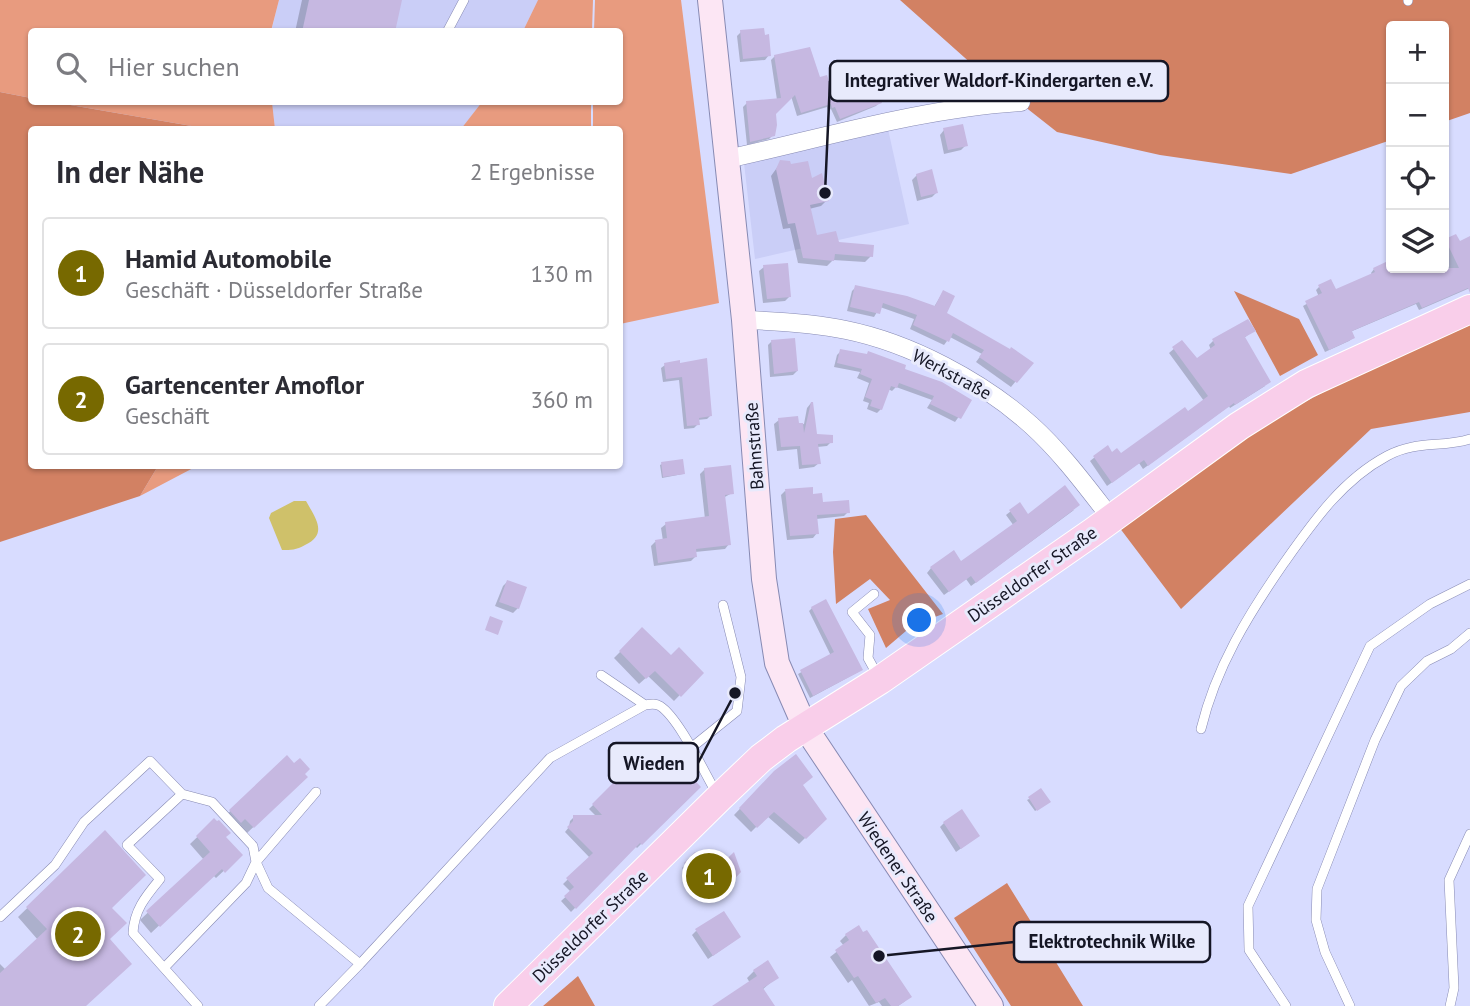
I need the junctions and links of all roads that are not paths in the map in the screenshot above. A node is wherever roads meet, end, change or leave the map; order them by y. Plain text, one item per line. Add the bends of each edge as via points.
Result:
1 (464, 0) edge
2 (710, 0) edge
3 (449, 28) edge
4 (1021, 102) dead end
5 (727, 159) junction
6 (1470, 309) edge
7 (744, 320) junction
8 (1470, 439) edge
9 (1111, 518) junction
10 (1470, 584) edge
11 (874, 594) dead end
12 (723, 605) dead end
13 (1470, 633) edge
14 (601, 675) dead end
15 (880, 680) junction
16 (645, 705) junction
17 (805, 727) junction
18 (1201, 729) dead end
19 (691, 748) junction
20 (316, 792) dead end
21 (182, 794) junction
22 (719, 798) junction
23 (1470, 834) edge
24 (257, 862) junction
25 (0, 917) edge
26 (360, 964) junction
27 (164, 968) junction
28 (198, 1006) edge
29 (319, 1006) edge
30 (508, 1006) edge
31 (991, 1006) edge
32 (1286, 1006) edge
33 (1350, 1006) edge
34 (1450, 1006) edge

1 - 3 lane
2 - 5 main road, Bahnstraße
4 - 5 street via 940,112
5 - 7 main road, Bahnstraße
6 - 9 main road, Düsseldorfer Straße via 1306,384
7 - 9 street, Werkstraße via 847,330 951,369 1031,425
7 - 17 main road, Bahnstraße via 764,579 777,663
8 - 18 lane via 1419,444 1388,455 1355,477 1319,512 1249,615 1221,667
9 - 15 main road, Düsseldorfer Straße
10 - 32 lane via 1430,604 1370,646 1248,906 1249,950
11 - 15 lane via 852,612 870,635 868,658
12 - 19 lane via 741,677 737,711
13 - 33 lane via 1427,661 1401,686 1317,889 1316,920 1325,952
14 - 16 lane
15 - 17 main road, Düsseldorfer Straße
16 - 19 lane via 663,708
16 - 26 lane via 550,758
17 - 22 main road, Düsseldorfer Straße via 761,758
17 - 31 main road, Wiedener Straße
19 - 22 lane
20 - 24 lane
21 - 24 lane via 212,802 253,845
21 - 25 lane via 150,761 84,822 55,865
21 - 27 lane via 127,845 160,879 142,900 133,933
22 - 30 main road, Düsseldorfer Straße
23 - 34 lane via 1449,880 1454,988
24 - 26 lane via 268,888
24 - 27 lane via 246,883
26 - 29 lane
27 - 28 lane

